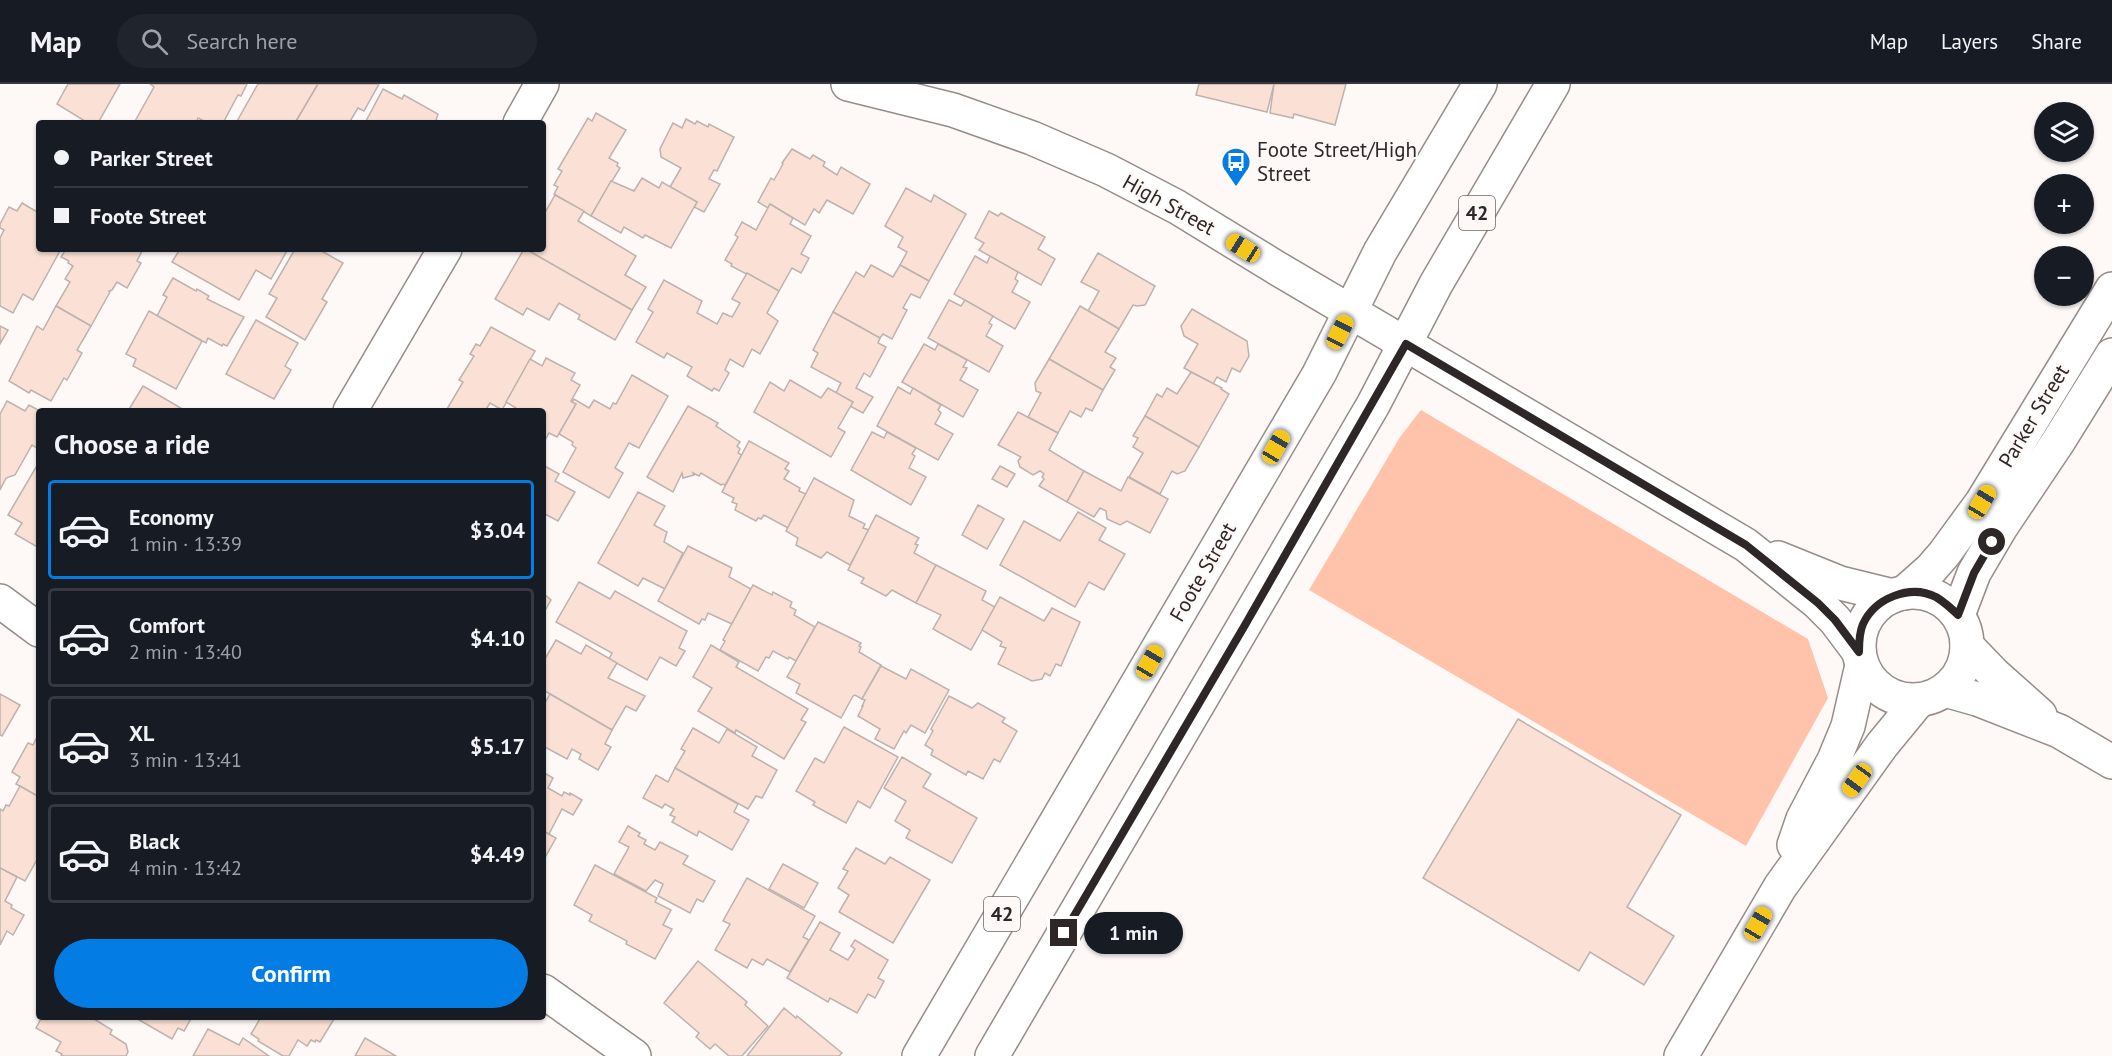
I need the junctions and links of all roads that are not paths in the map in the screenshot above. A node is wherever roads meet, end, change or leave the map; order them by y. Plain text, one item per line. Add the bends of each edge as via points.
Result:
1 (542, 84) edge
2 (848, 84) edge
3 (1480, 84) edge
4 (1553, 84) edge
5 (522, 120) edge
6 (444, 252) edge
7 (2112, 289) edge
8 (1350, 311) junction
9 (1406, 344) junction
10 (2112, 355) edge
11 (2054, 383) junction
12 (2101, 392) edge
13 (352, 408) edge
14 (1746, 545) junction
15 (1898, 594) junction
16 (0, 602) edge
17 (36, 628) edge
18 (1962, 631) junction
19 (1860, 659) junction
20 (1932, 695) junction
21 (2059, 731) junction
22 (2112, 762) edge
23 (1780, 886) junction
24 (546, 993) edge
25 (634, 1056) edge
26 (919, 1056) edge
27 (992, 1056) edge
28 (1681, 1056) edge

1 - 5 main road
2 - 8 main road, High Street via 953,110 1106,170 1177,207
3 - 8 main road, Foote Street / 42 via 1380,252
4 - 9 main road, 42 via 1436,284
6 - 13 main road
7 - 11 main road, Parker Street
8 - 9 main road, High Street
8 - 26 main road, Foote Street / 42 via 1319,374
9 - 14 main road, High Street
9 - 27 main road, 42
10 - 12 main road, Parker Street
11 - 12 main road
11 - 15 main road, Parker Street via 1953,543 1931,569
12 - 18 main road, Parker Street via 2058,442 1974,573
14 - 15 main road, High Street via 1840,583
14 - 19 main road, High Street via 1835,620
15 - 18 main road via 1919,592 1934,596 1947,604
15 - 19 main road via 1875,607 1863,624
16 - 17 main road
18 - 20 main road via 1964,663 1957,678
18 - 21 main road via 1994,674
19 - 20 main road via 1871,681 1884,693 1901,699
19 - 23 main road via 1848,726 1803,819
20 - 21 main road via 1977,699
20 - 23 main road via 1882,745
21 - 22 main road
23 - 28 main road
24 - 25 main road

